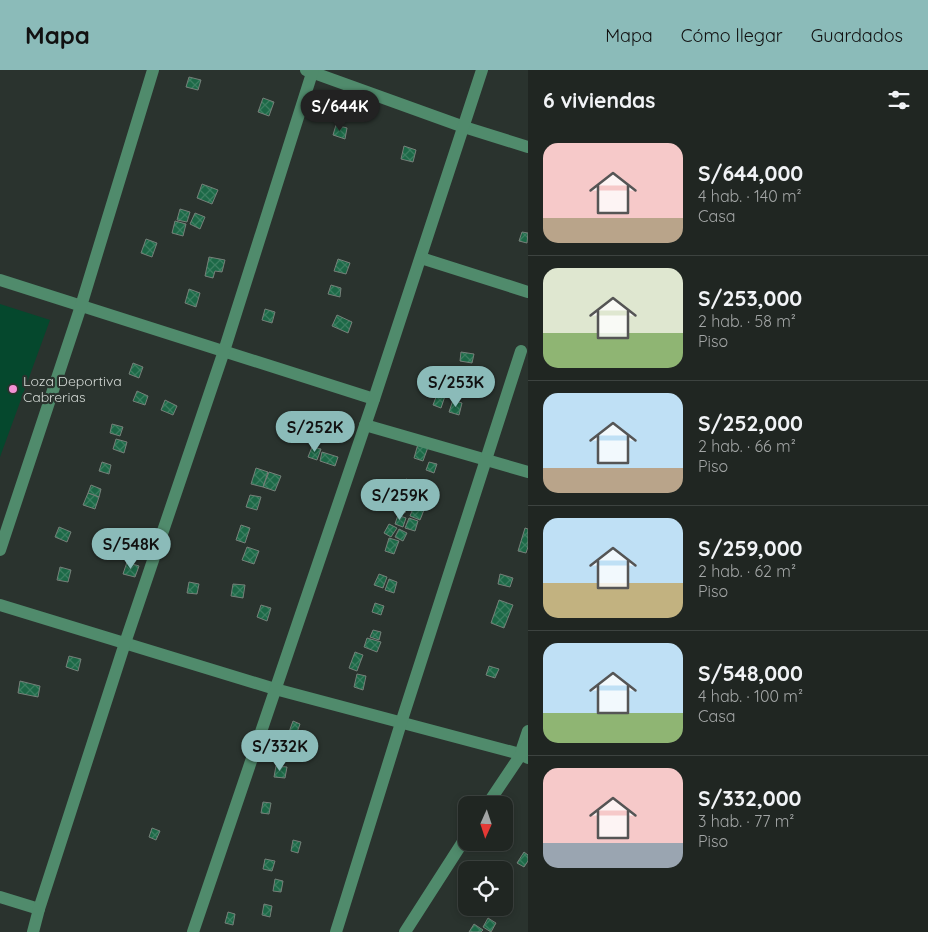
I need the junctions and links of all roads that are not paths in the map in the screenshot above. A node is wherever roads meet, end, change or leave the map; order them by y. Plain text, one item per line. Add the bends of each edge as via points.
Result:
1 (153, 70) edge
2 (482, 70) edge
3 (310, 71) edge
4 (464, 126) junction
5 (528, 147) edge
6 (421, 258) junction
7 (0, 280) edge
8 (528, 292) edge
9 (82, 306) junction
10 (521, 351) dead end
11 (224, 352) junction
12 (374, 399) junction
13 (365, 425) junction
14 (486, 460) junction
15 (528, 472) edge
16 (0, 550) edge
17 (0, 605) edge
18 (125, 644) junction
19 (275, 689) junction
20 (401, 723) junction
21 (528, 731) edge
22 (525, 752) edge
23 (493, 796) edge
24 (458, 849) edge
25 (0, 897) edge
26 (39, 909) junction
27 (33, 932) edge
28 (193, 932) edge
29 (336, 932) edge
30 (405, 932) edge

1 - 9 street
2 - 4 street
3 - 4 street
3 - 11 street
4 - 5 street
4 - 6 street
6 - 8 street
6 - 12 street
7 - 9 street
9 - 11 street
9 - 16 street
10 - 14 street
11 - 12 street
11 - 18 street
12 - 13 street
13 - 14 street
13 - 19 street
14 - 15 street
14 - 20 street
17 - 18 street
18 - 19 street
18 - 26 street
19 - 20 street
19 - 28 street
20 - 22 street
20 - 29 street
21 - 22 street
22 - 23 street
24 - 30 street
25 - 26 street
26 - 27 street

